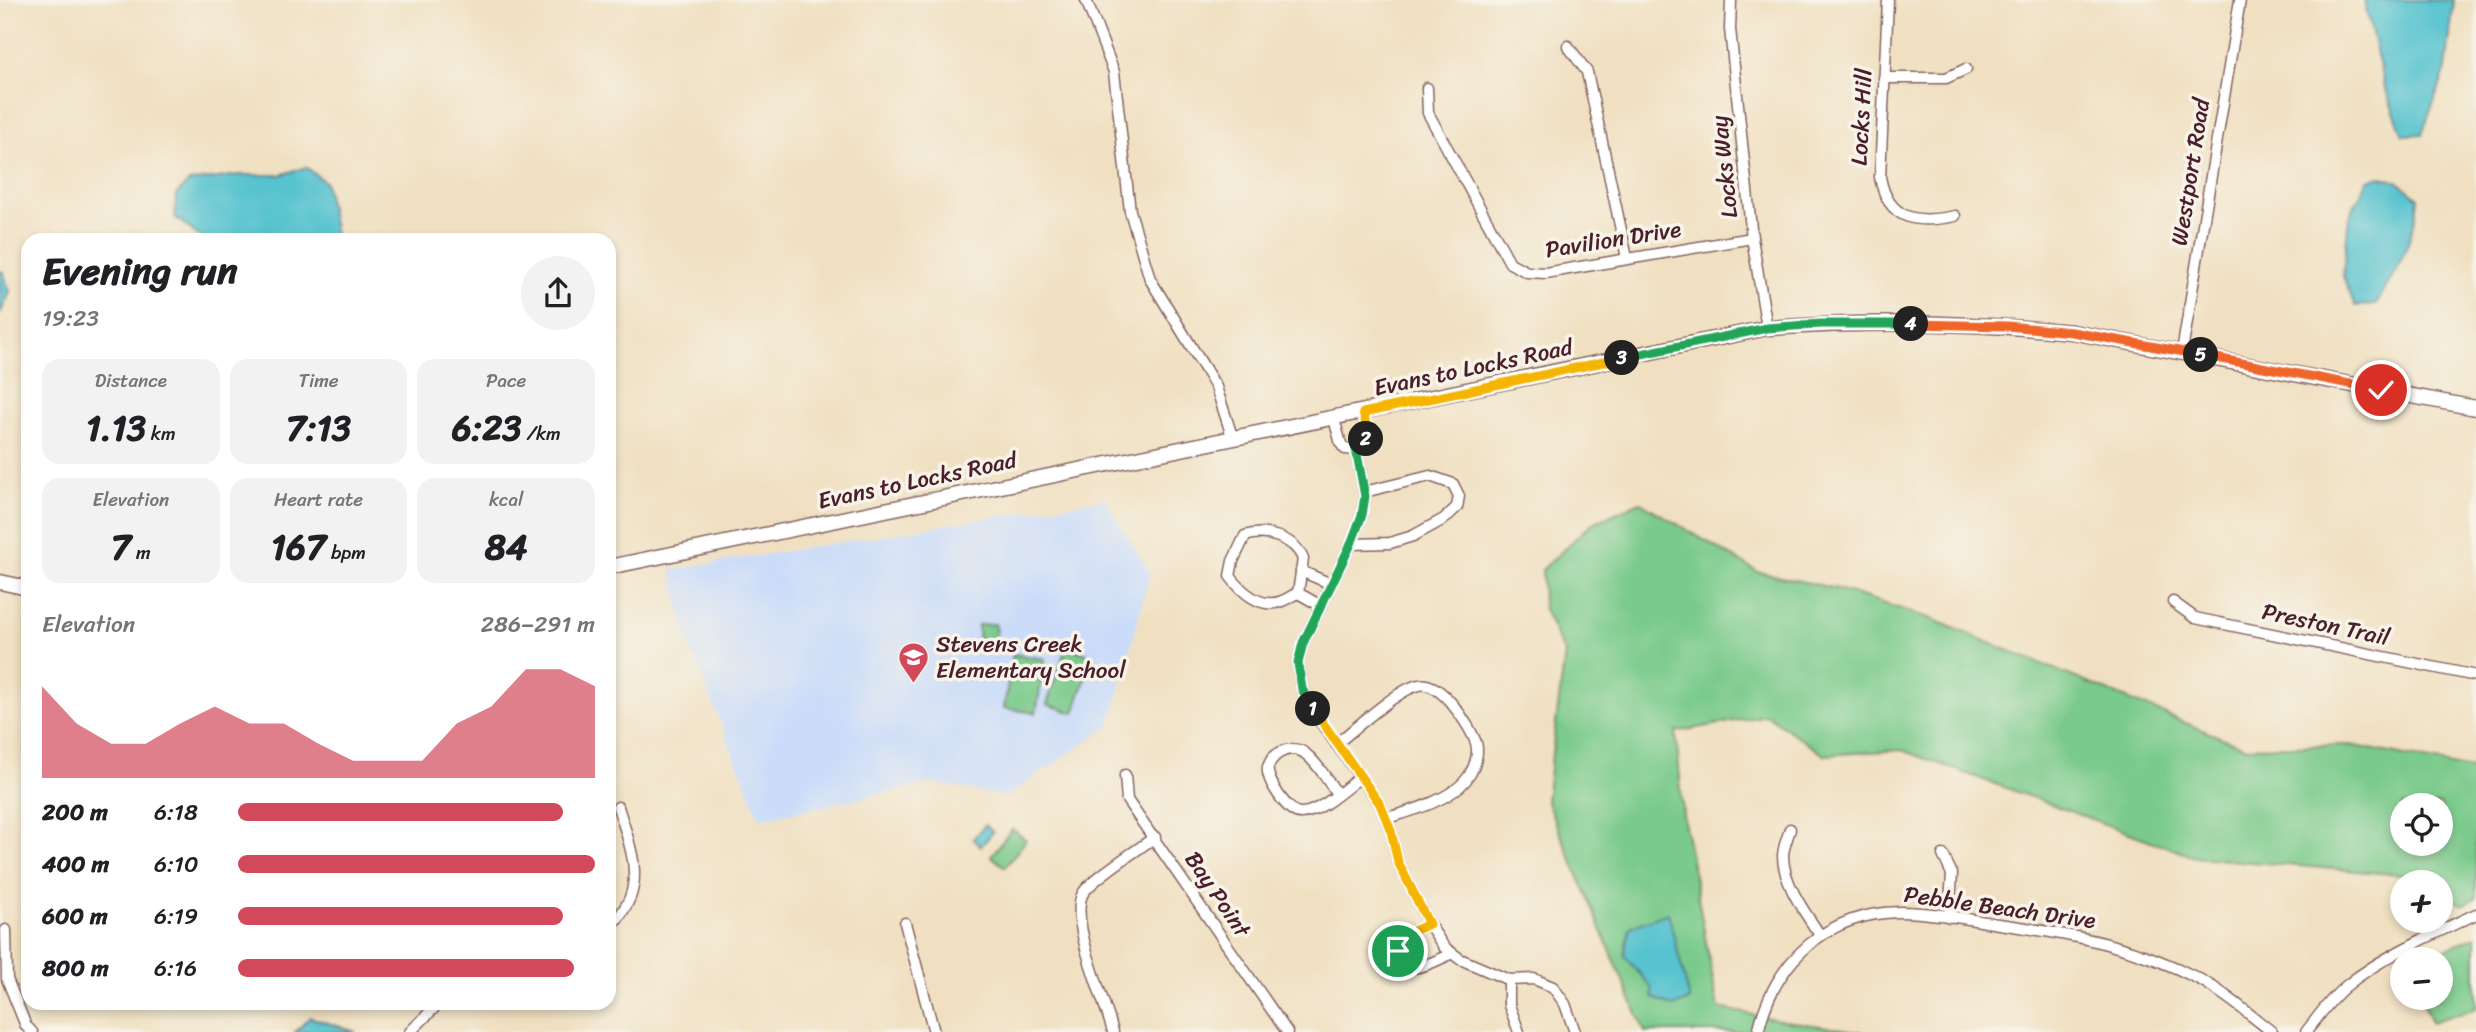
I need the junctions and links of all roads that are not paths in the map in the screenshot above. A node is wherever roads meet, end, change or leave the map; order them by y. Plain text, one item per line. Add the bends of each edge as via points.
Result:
1 (1086, 0) edge
2 (1731, 0) edge
3 (1888, 0) edge
4 (2240, 0) edge
5 (1568, 46) dead end
6 (1966, 69) dead end
7 (1884, 78) junction
8 (1427, 88) dead end
9 (1955, 216) dead end
10 (1752, 238) junction
11 (1627, 258) junction
12 (1767, 328) junction
13 (2182, 352) junction
14 (2476, 408) edge
15 (1363, 413) junction
16 (1334, 419) junction
17 (1233, 439) junction
18 (1356, 449) junction
19 (1364, 492) junction
20 (1351, 544) junction
21 (616, 566) edge
22 (1301, 571) junction
23 (0, 582) edge
24 (1331, 584) junction
25 (21, 586) edge
26 (1298, 593) junction
27 (2173, 601) dead end
28 (1321, 606) junction
29 (2476, 676) edge
30 (1336, 744) junction
31 (1125, 775) dead end
32 (1360, 777) junction
33 (1337, 794) junction
34 (618, 807) dead end
35 (1386, 818) junction
36 (1790, 829) dead end
37 (1155, 837) junction
38 (1943, 855) dead end
39 (2476, 914) edge
40 (1949, 917) junction
41 (616, 921) edge
42 (905, 923) dead end
43 (1429, 924) junction
44 (6, 930) dead end
45 (1820, 935) junction
46 (1452, 953) junction
47 (1509, 980) junction
48 (432, 1010) edge
49 (32, 1032) edge
50 (410, 1032) edge
51 (934, 1032) edge
52 (1113, 1032) edge
53 (1287, 1032) edge
54 (1519, 1032) edge
55 (1574, 1032) edge
56 (1758, 1032) edge
57 (2273, 1032) edge
58 (2306, 1032) edge

1 - 17 street via 1114,72 1129,211 1150,279 1216,387
2 - 10 street, Locks Way via 1730,29
3 - 7 street, Locks Hill
4 - 13 street, Westport Road
5 - 11 street via 1587,72
6 - 7 street via 1946,78
7 - 9 street, Locks Hill via 1882,193 1900,214 1919,220
8 - 11 street, Pavilion Drive via 1428,113 1510,263 1527,272 1545,273
10 - 11 street, Pavilion Drive
10 - 12 street, Locks Way
12 - 13 street, Evans to Locks Road via 1821,324 2007,326 2072,332
12 - 15 street, Evans to Locks Road
13 - 14 street, Evans to Locks Road
15 - 16 street, Evans to Locks Road
15 - 18 street via 1366,440
16 - 17 street, Evans to Locks Road
16 - 18 street via 1340,444
17 - 21 street, Evans to Locks Road
18 - 19 street
19 - 20 street via 1362,515
19 - 20 street via 1430,476 1453,484 1459,496 1457,507 1444,519 1413,536 1390,543
20 - 24 street
22 - 24 street
22 - 26 street
22 - 26 street via 1303,559 1294,546 1254,533 1245,536 1239,546 1230,576 1251,597 1268,604
23 - 25 street
24 - 28 street
26 - 28 street
27 - 29 street, Preston Trail via 2195,618
28 - 30 street via 1298,663 1302,689
30 - 32 street
30 - 35 street via 1398,695 1420,684 1444,693 1455,708 1476,743 1469,776 1452,792 1414,811
31 - 37 street, Bay Point via 1127,800
32 - 33 street
32 - 35 street
33 - 33 street via 1313,811 1298,814 1275,788 1268,768 1274,758 1296,748 1307,754
34 - 41 street via 636,876 629,902
35 - 43 street via 1398,862
36 - 45 street via 1783,856 1790,885
37 - 52 street via 1083,894 1079,915 1083,937
37 - 53 street, Bay Point
38 - 40 street via 1952,874
39 - 58 street via 2357,977
40 - 45 street, Pebble Beach Drive via 1875,914
40 - 57 street, Pebble Beach Drive via 2125,947 2199,979
42 - 51 street
43 - 46 street
43 - 46 street via 1406,935 1398,945 1401,960 1417,968
44 - 49 street via 7,979
45 - 56 street, Pebble Beach Drive via 1783,971
46 - 47 street
47 - 54 street via 1509,1005
47 - 55 street via 1534,979 1553,987
48 - 50 street

